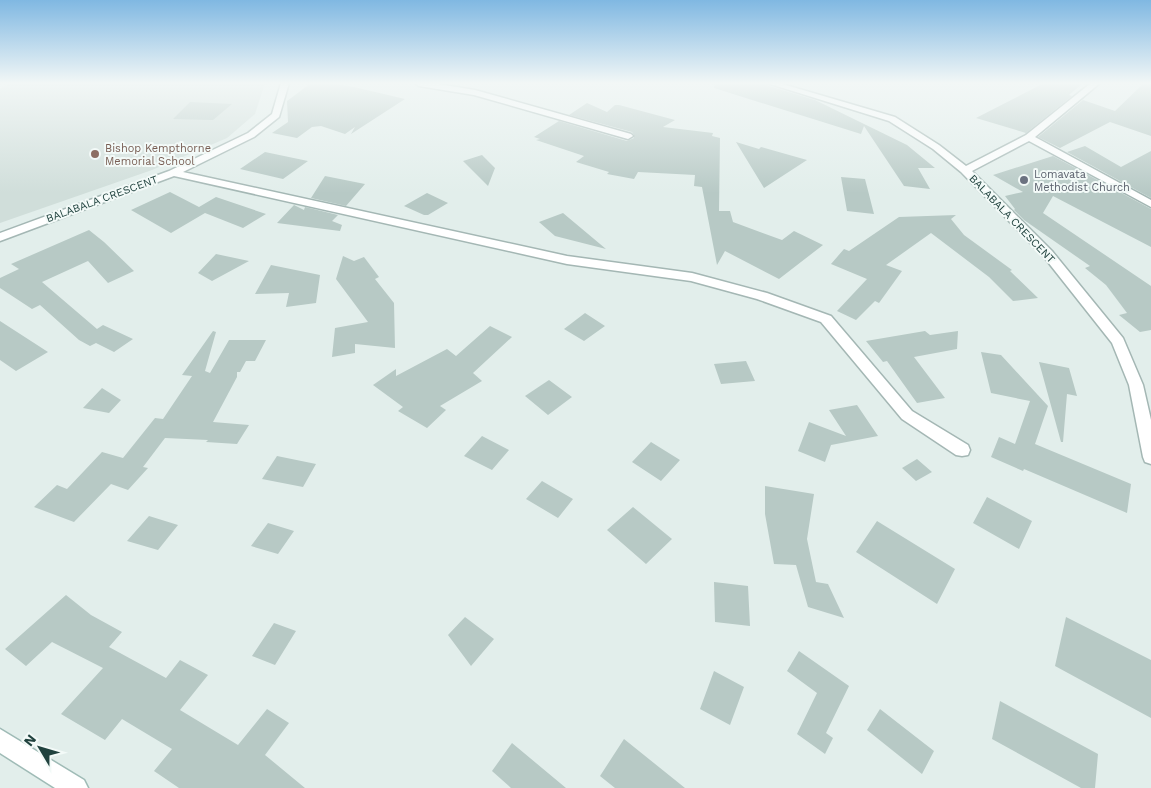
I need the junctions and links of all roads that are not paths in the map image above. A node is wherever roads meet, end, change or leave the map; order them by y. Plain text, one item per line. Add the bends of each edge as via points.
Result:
1 (270, 120) edge
2 (572, 120) edge
3 (893, 120) edge
4 (1050, 120) edge
5 (628, 136) dead end
6 (1029, 137) junction
7 (965, 170) junction
8 (173, 173) junction
9 (1151, 204) edge
10 (0, 238) edge
11 (962, 450) dead end
12 (1151, 457) edge
13 (0, 740) edge
14 (76, 788) edge

1 - 8 street, BALABALA CRESCENT via 251,135
2 - 5 street
3 - 7 street, BALABALA CRESCENT
4 - 6 street
6 - 7 street
6 - 9 street
7 - 12 street, BALABALA CRESCENT via 1048,254 1118,341 1136,385
8 - 10 street, BALABALA CRESCENT
8 - 11 street via 567,260 692,277 762,296 826,319 907,415
13 - 14 street

